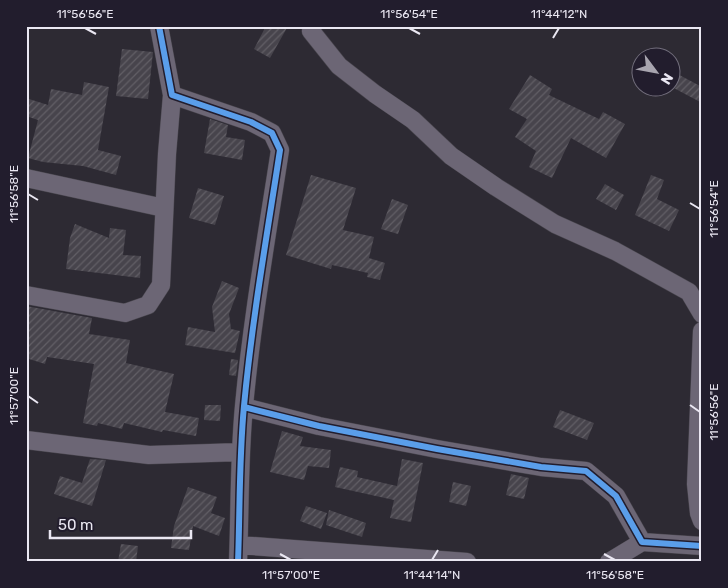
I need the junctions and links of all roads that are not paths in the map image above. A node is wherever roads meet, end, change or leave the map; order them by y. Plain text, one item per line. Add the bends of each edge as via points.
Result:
1 (159, 26) edge
2 (313, 26) edge
3 (172, 95) junction
4 (26, 178) edge
5 (164, 208) junction
6 (26, 295) edge
7 (702, 314) edge
8 (702, 331) edge
9 (244, 407) junction
10 (26, 440) edge
11 (240, 452) junction
12 (702, 521) edge
13 (642, 542) junction
14 (702, 546) edge
15 (238, 553) edge
16 (467, 562) edge
17 (608, 562) edge

1 - 3 street
2 - 7 street via 312,31 339,66 413,120 452,156 555,224 615,251 689,292
3 - 5 street
3 - 9 street via 251,122 272,134 280,150 255,307
4 - 5 street
5 - 6 street via 161,285 148,305 125,313
8 - 12 street via 696,484 698,513
9 - 11 street
9 - 13 street via 436,450 586,471 616,496
10 - 11 street via 149,455
11 - 15 street
13 - 14 street
13 - 17 street
15 - 16 street

